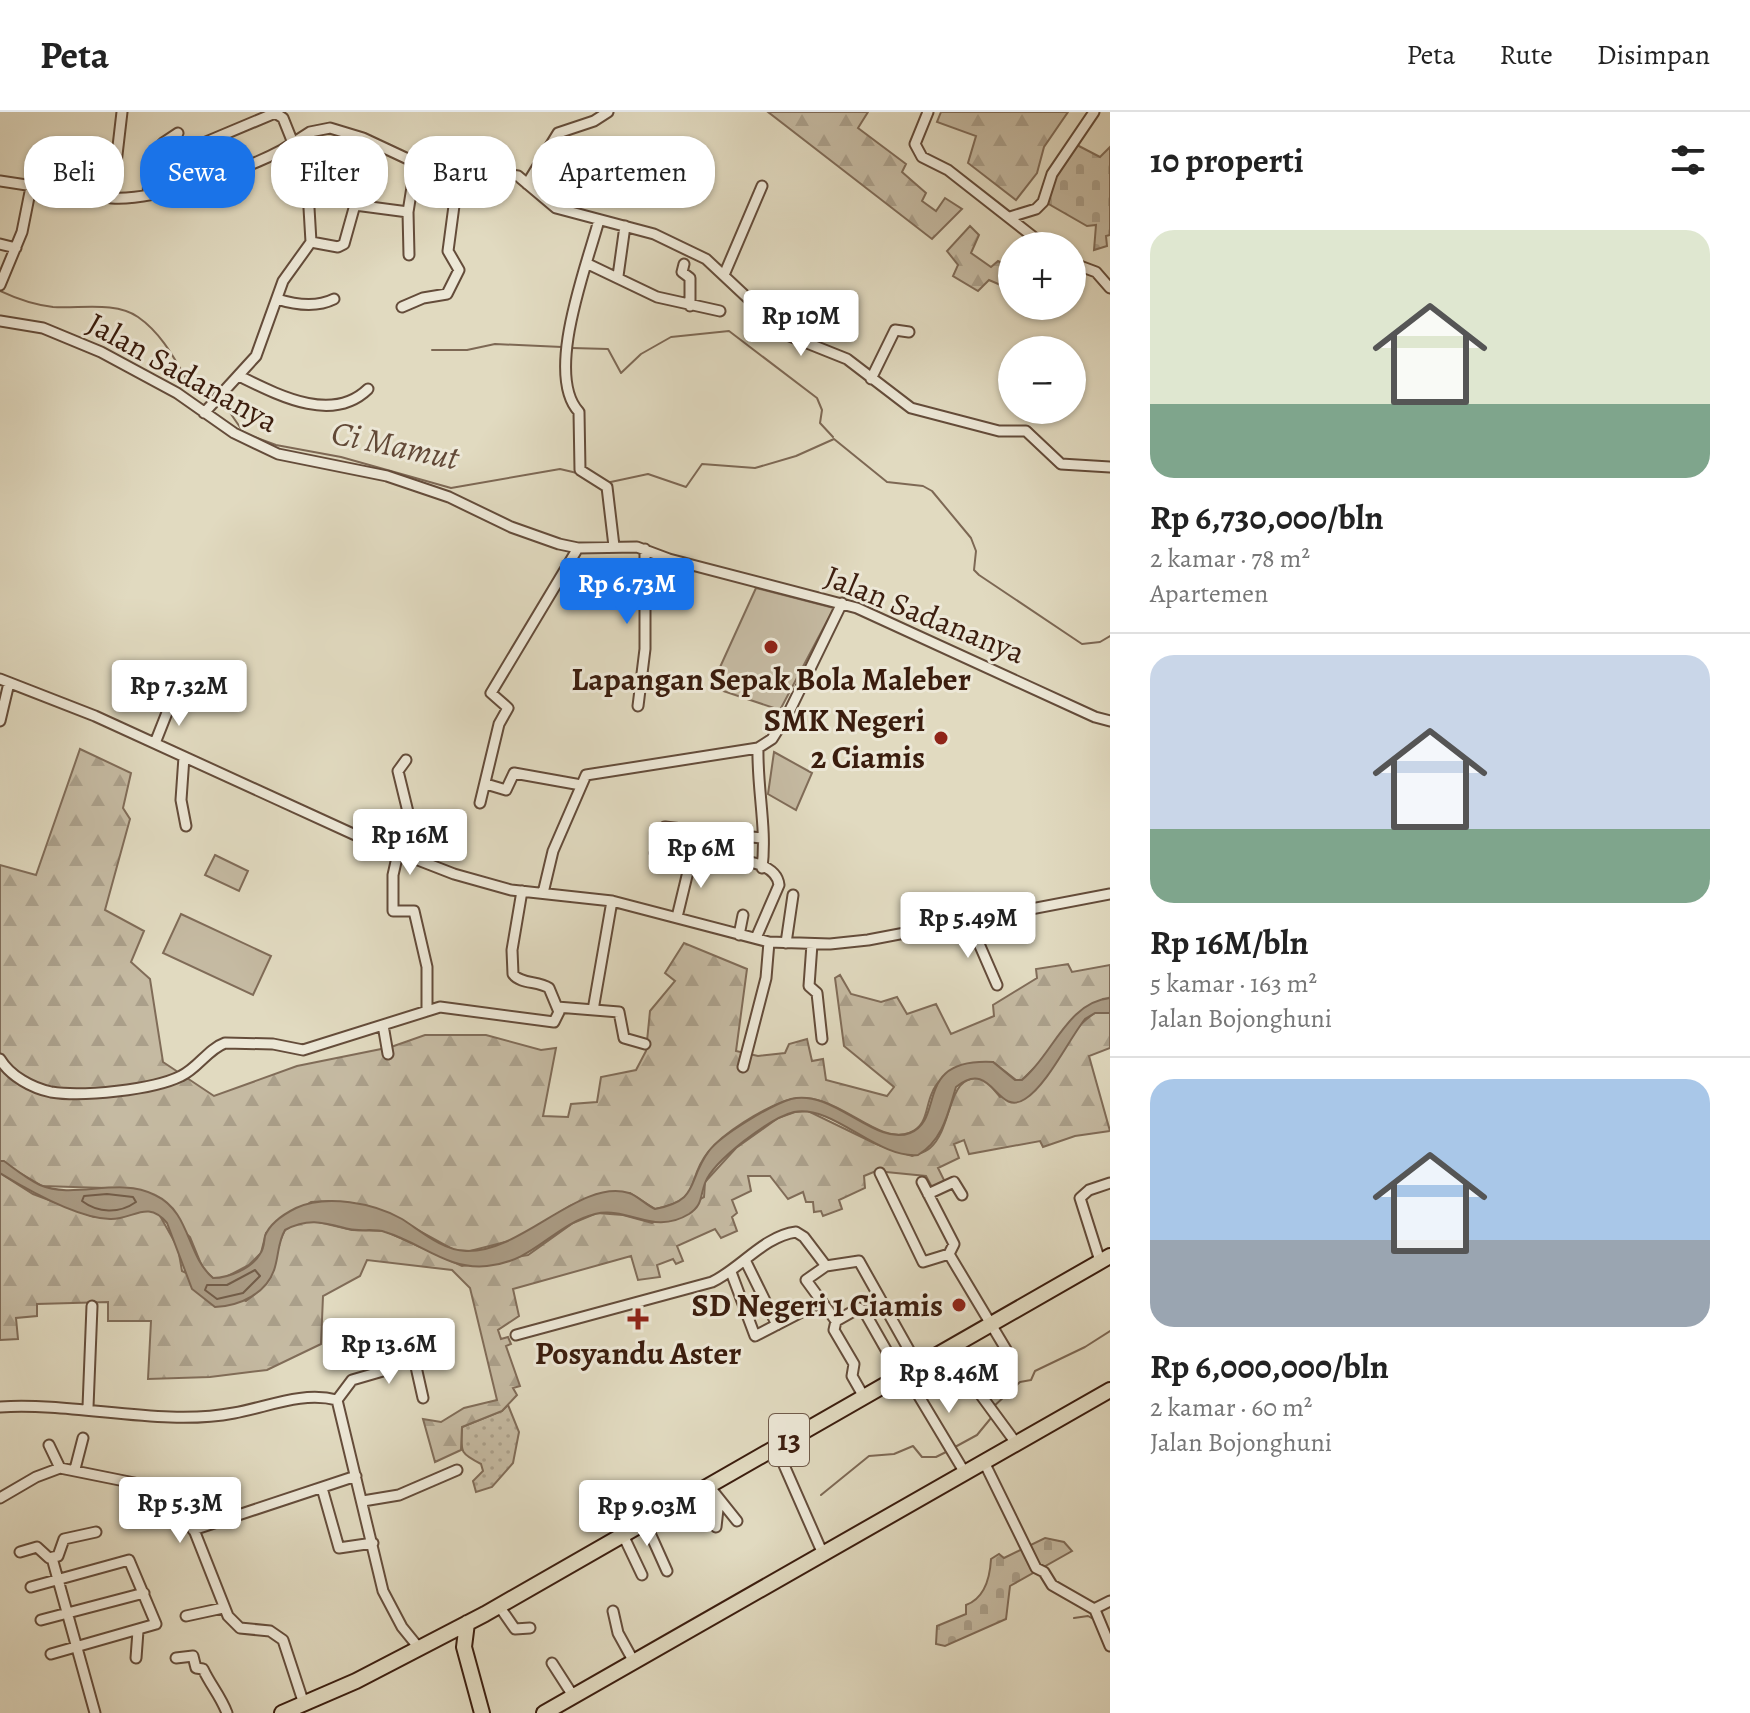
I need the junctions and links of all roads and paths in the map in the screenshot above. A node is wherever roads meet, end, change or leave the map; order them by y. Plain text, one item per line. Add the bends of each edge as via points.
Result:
1 (122, 112) edge
2 (608, 112) edge
3 (928, 112) edge
4 (1094, 112) edge
5 (178, 133) dead end
6 (119, 136) edge
7 (174, 136) edge
8 (220, 136) edge
9 (290, 136) edge
10 (304, 136) edge
11 (351, 136) edge
12 (516, 176) edge
13 (0, 181) edge
14 (527, 184) junction
15 (24, 186) edge
16 (762, 186) dead end
17 (26, 208) edge
18 (309, 208) edge
19 (354, 208) edge
20 (378, 208) edge
21 (409, 208) edge
22 (454, 208) edge
23 (408, 212) junction
24 (1010, 217) junction
25 (599, 220) junction
26 (625, 226) junction
27 (1028, 232) edge
28 (311, 242) junction
29 (0, 244) edge
30 (16, 248) junction
31 (409, 255) dead end
32 (588, 264) junction
33 (684, 264) dead end
34 (1086, 268) edge
35 (724, 275) junction
36 (618, 276) junction
37 (0, 285) edge
38 (1110, 288) edge
39 (277, 299) junction
40 (334, 299) dead end
41 (690, 306) junction
42 (402, 307) dead end
43 (720, 311) dead end
44 (0, 321) edge
45 (909, 332) dead end
46 (239, 376) junction
47 (871, 379) junction
48 (368, 389) dead end
49 (204, 413) junction
50 (1110, 467) edge
51 (614, 546) junction
52 (578, 548) junction
53 (645, 549) junction
54 (842, 603) junction
55 (5, 681) edge
56 (172, 700) dead end
57 (638, 706) dead end
58 (0, 721) edge
59 (1110, 721) edge
60 (155, 743) junction
61 (758, 748) junction
62 (184, 757) junction
63 (406, 760) dead end
64 (486, 784) junction
65 (581, 785) junction
66 (480, 803) dead end
67 (186, 826) dead end
68 (761, 838) junction
69 (397, 853) junction
70 (692, 855) junction
71 (762, 868) junction
72 (522, 891) junction
73 (543, 893) junction
74 (1110, 894) edge
75 (793, 895) dead end
76 (612, 901) junction
77 (743, 915) dead end
78 (677, 917) junction
79 (970, 923) junction
80 (739, 935) junction
81 (756, 938) junction
82 (769, 942) junction
83 (786, 943) junction
84 (812, 944) junction
85 (997, 985) dead end
86 (557, 1007) junction
87 (593, 1010) junction
88 (427, 1011) junction
89 (383, 1025) junction
90 (822, 1039) dead end
91 (645, 1044) dead end
92 (388, 1054) dead end
93 (0, 1059) edge
94 (743, 1067) dead end
95 (880, 1173) dead end
96 (922, 1182) dead end
97 (1110, 1183) edge
98 (928, 1194) junction
99 (962, 1195) dead end
100 (949, 1254) junction
101 (1105, 1259) edge
102 (746, 1262) junction
103 (826, 1266) junction
104 (731, 1272) junction
105 (821, 1302) junction
106 (92, 1306) dead end
107 (836, 1321) junction
108 (991, 1324) junction
109 (777, 1325) junction
110 (516, 1335) dead end
111 (425, 1345) dead end
112 (412, 1349) junction
113 (947, 1349) junction
114 (908, 1372) junction
115 (1110, 1390) edge
116 (977, 1391) junction
117 (864, 1397) junction
118 (423, 1398) dead end
119 (337, 1400) junction
120 (0, 1407) edge
121 (88, 1407) junction
122 (83, 1438) dead end
123 (1016, 1443) junction
124 (49, 1445) dead end
125 (776, 1447) junction
126 (984, 1462) junction
127 (60, 1468) junction
128 (75, 1469) junction
129 (457, 1470) dead end
130 (965, 1473) junction
131 (356, 1476) junction
132 (709, 1486) junction
133 (322, 1488) junction
134 (0, 1498) edge
135 (719, 1500) junction
136 (363, 1501) junction
137 (737, 1521) dead end
138 (645, 1522) junction
139 (716, 1527) dead end
140 (193, 1530) junction
141 (96, 1532) dead end
142 (623, 1535) junction
143 (373, 1543) junction
144 (20, 1552) dead end
145 (823, 1554) junction
146 (52, 1558) junction
147 (667, 1571) dead end
148 (642, 1575) dead end
149 (59, 1579) junction
150 (31, 1587) dead end
151 (144, 1593) junction
152 (1110, 1601) edge
153 (499, 1606) junction
154 (223, 1608) junction
155 (68, 1611) junction
156 (613, 1611) dead end
157 (186, 1616) dead end
158 (1100, 1617) edge
159 (41, 1620) dead end
160 (467, 1623) junction
161 (530, 1628) dead end
162 (138, 1631) junction
163 (425, 1645) junction
164 (1110, 1646) edge
165 (77, 1647) junction
166 (51, 1654) dead end
167 (136, 1658) dead end
168 (176, 1658) dead end
169 (466, 1661) junction
170 (634, 1662) junction
171 (552, 1663) dead end
172 (578, 1694) junction
173 (304, 1704) junction
174 (95, 1713) edge
175 (227, 1713) edge
176 (282, 1713) edge
177 (482, 1713) edge
178 (544, 1713) edge

1 - 6 street
2 - 14 street via 558,133
3 - 24 street via 915,144 922,157
4 - 24 street via 1052,174 1043,202
5 - 7 street
8 - 9 street via 275,113
10 - 11 street via 330,128
12 - 14 street
13 - 15 street
14 - 25 street via 556,208
16 - 35 street
17 - 30 street
18 - 28 street
19 - 28 street via 343,245
20 - 23 street
21 - 23 street
22 - 42 street via 448,251 459,270 447,294
23 - 31 street
24 - 27 street
25 - 26 street
25 - 32 street
26 - 35 street via 677,243
26 - 36 street
28 - 39 street via 289,269
29 - 30 street
30 - 37 street
32 - 36 street
32 - 51 street via 566,347 567,391 579,413 580,470 603,484
33 - 41 street
34 - 38 street
35 - 47 street via 787,335 847,359
36 - 41 street via 654,296
39 - 40 street via 298,306
39 - 46 street via 256,356
41 - 43 street
44 - 49 street, Jalan Sadananya via 43,328 101,352
45 - 47 street via 895,330
46 - 48 street via 283,397 334,407
46 - 49 street
47 - 50 street via 911,408 999,431 1026,431 1061,464
49 - 52 street, Jalan Sadananya via 278,454 387,476
51 - 52 street, Jalan Sadananya
51 - 53 street, Jalan Sadananya
52 - 64 street via 491,693 508,708 499,724
53 - 54 street, Jalan Sadananya
53 - 57 street via 645,649
54 - 59 street, Jalan Sadananya
54 - 61 street via 778,730
55 - 58 street
55 - 60 street
56 - 60 street
60 - 62 street
61 - 65 street via 591,772
61 - 68 street
62 - 67 street via 181,800
62 - 69 street
63 - 69 street via 398,771 408,812
64 - 65 street via 506,790 514,773
64 - 66 street
65 - 73 street via 553,851
68 - 70 street via 663,828 657,855
68 - 71 street
69 - 72 street
69 - 88 street via 393,911 414,911 427,967
70 - 71 street
70 - 78 street
71 - 81 street via 779,882
72 - 73 street
72 - 86 street via 513,974 546,985
73 - 76 street
74 - 79 street
75 - 83 street
76 - 78 street
76 - 87 street
77 - 80 street
78 - 80 street
79 - 84 street
79 - 85 street
80 - 81 street
81 - 82 street
82 - 83 street
82 - 94 street via 766,978
83 - 84 street
84 - 90 street via 809,986 817,993
86 - 87 street
86 - 88 street via 557,1020 546,1023 440,1007
87 - 91 street via 619,1012 624,1038
88 - 89 street
89 - 92 street
89 - 93 street via 303,1050 225,1043 178,1078 117,1089 50,1092 14,1075
95 - 100 street via 923,1262
96 - 98 street
97 - 101 street via 1080,1198
98 - 99 street via 954,1182
98 - 100 street via 954,1244
100 - 108 street
101 - 108 highway, 13
102 - 103 street via 759,1249 796,1232
102 - 104 street
102 - 109 street
103 - 105 street via 806,1280
103 - 114 street via 859,1261
104 - 109 street via 755,1336
104 - 110 street via 697,1287
105 - 107 street
105 - 109 street
106 - 121 street
107 - 114 street via 862,1308
107 - 117 street via 834,1330 854,1364 852,1376
108 - 113 highway, 13
108 - 116 street via 1011,1359
111 - 112 street
112 - 118 street
112 - 119 street via 390,1367 347,1383
113 - 114 highway, 13
113 - 116 street
114 - 117 highway, 13
114 - 130 street
115 - 123 highway
116 - 123 street
117 - 125 highway, 13
119 - 121 street via 300,1398 216,1416
119 - 131 street
120 - 121 street
122 - 128 street
123 - 126 highway
124 - 127 street
125 - 132 highway, 13
125 - 145 street
126 - 130 highway
126 - 158 street via 1036,1568
127 - 128 street
127 - 134 street
128 - 140 street via 173,1489 182,1496
129 - 136 street via 399,1495
130 - 145 highway
131 - 133 street
131 - 136 street
132 - 135 street
132 - 138 highway, 13
133 - 140 street
133 - 143 street via 339,1548
135 - 137 street
135 - 139 street
136 - 143 street
138 - 142 highway, 13
138 - 147 street
140 - 154 street
141 - 146 street via 64,1539 60,1555
142 - 148 street
142 - 153 highway, 13
143 - 163 street via 389,1604
144 - 146 street via 37,1547
145 - 170 highway
146 - 149 street
149 - 150 street
149 - 151 street via 129,1560
149 - 155 street
151 - 155 street
151 - 162 street via 156,1624
152 - 158 street
153 - 160 highway, 13
153 - 161 street via 515,1629
154 - 157 street
154 - 173 street via 240,1628 270,1631 283,1640
155 - 159 street
155 - 165 street
156 - 170 street
158 - 164 street
160 - 163 highway, 13
160 - 169 highway
162 - 165 street
162 - 167 street
163 - 169 highway via 452,1648
163 - 173 highway, 13
165 - 166 street
165 - 174 street
168 - 175 street via 193,1656
169 - 177 highway
170 - 172 highway
171 - 172 street via 570,1691
172 - 178 highway
173 - 176 highway, 13

